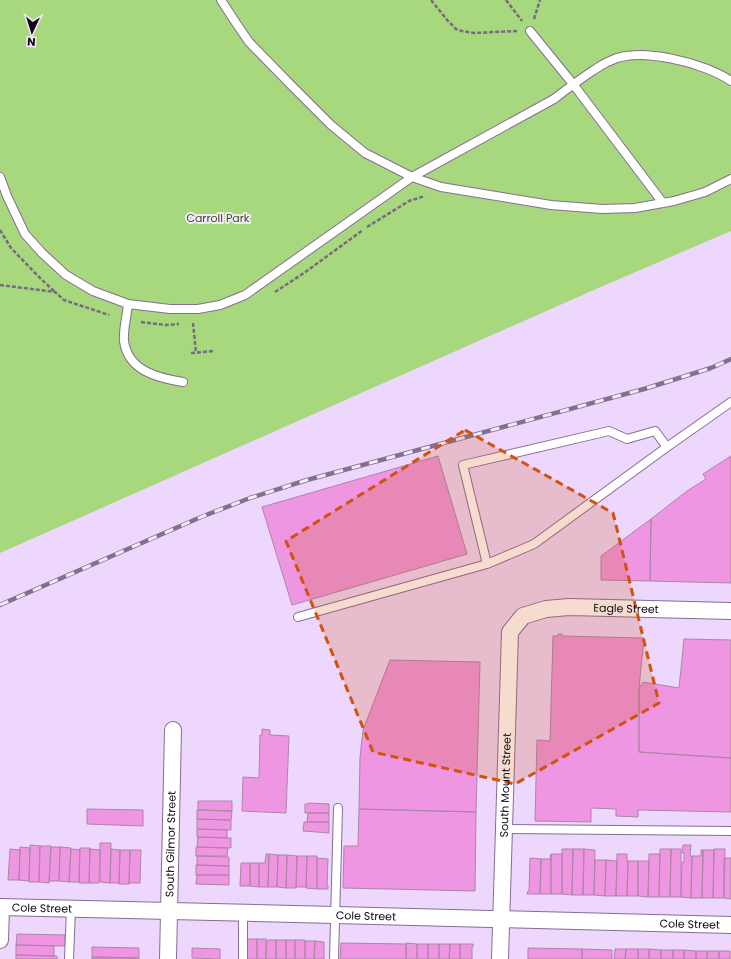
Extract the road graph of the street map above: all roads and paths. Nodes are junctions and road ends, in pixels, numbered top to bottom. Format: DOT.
graph roads {
  1 [pos="220,0"];
  2 [pos="431,0"];
  3 [pos="506,0"];
  4 [pos="540,0"];
  5 [pos="530,31"];
  6 [pos="731,81"];
  7 [pos="573,84"];
  8 [pos="0,176"];
  9 [pos="412,177"];
  10 [pos="731,179"];
  11 [pos="426,196"];
  12 [pos="663,203"];
  13 [pos="0,230"];
  14 [pos="0,286"];
  15 [pos="55,292"];
  16 [pos="271,295"];
  17 [pos="128,304"];
  18 [pos="110,315"];
  19 [pos="141,322"];
  20 [pos="186,323"];
  21 [pos="179,324"];
  22 [pos="214,351"];
  23 [pos="191,353"];
  24 [pos="196,353"];
  25 [pos="183,382"];
  26 [pos="731,402"];
  27 [pos="667,447"];
  28 [pos="487,564"];
  29 [pos="731,611"];
  30 [pos="522,616"];
  31 [pos="298,617"];
  32 [pos="174,730"];
  33 [pos="338,808"];
  34 [pos="503,829"];
  35 [pos="731,831"];
  36 [pos="0,907"];
  37 [pos="71,909"];
  38 [pos="170,911"];
  39 [pos="243,913"];
  40 [pos="336,915"];
  41 [pos="501,920"];
  42 [pos="731,925"];
  43 [pos="0,940"];
  44 [pos="69,959"];
  45 [pos="168,959"];
  46 [pos="243,959"];
  47 [pos="334,959"];
  48 [pos="500,959"];
  1 -- 9 [label="lane"];
  2 -- 5 [label="path"];
  3 -- 5 [label="path"];
  4 -- 5 [label="path"];
  5 -- 7 [label="lane"];
  6 -- 7 [label="lane"];
  7 -- 9 [label="lane"];
  7 -- 12 [label="lane"];
  8 -- 17 [label="lane"];
  9 -- 12 [label="lane"];
  9 -- 17 [label="lane"];
  10 -- 12 [label="lane"];
  11 -- 16 [label="path"];
  13 -- 15 [label="path"];
  14 -- 15 [label="path"];
  15 -- 18 [label="path"];
  17 -- 25 [label="lane"];
  19 -- 21 [label="path"];
  20 -- 24 [label="path"];
  22 -- 24 [label="path"];
  23 -- 24 [label="path"];
  26 -- 27 [label="lane"];
  27 -- 28 [label="lane"];
  27 -- 28 [label="lane"];
  28 -- 31 [label="lane"];
  29 -- 30 [label="street, Eagle Street"];
  30 -- 34 [label="street, South Mount Street"];
  32 -- 38 [label="street, South Gilmor Street"];
  33 -- 40 [label="lane"];
  34 -- 35 [label="lane"];
  34 -- 41 [label="street, South Mount Street"];
  36 -- 37 [label="street, Cole Street"];
  36 -- 43 [label="street"];
  37 -- 38 [label="street, Cole Street"];
  37 -- 44 [label="lane"];
  38 -- 39 [label="street, Cole Street"];
  38 -- 45 [label="street, South Gilmor Street"];
  39 -- 40 [label="street, Cole Street"];
  39 -- 46 [label="lane"];
  40 -- 41 [label="street, Cole Street"];
  40 -- 47 [label="lane"];
  41 -- 42 [label="street, Cole Street"];
  41 -- 48 [label="street, South Mount Street"];
}
